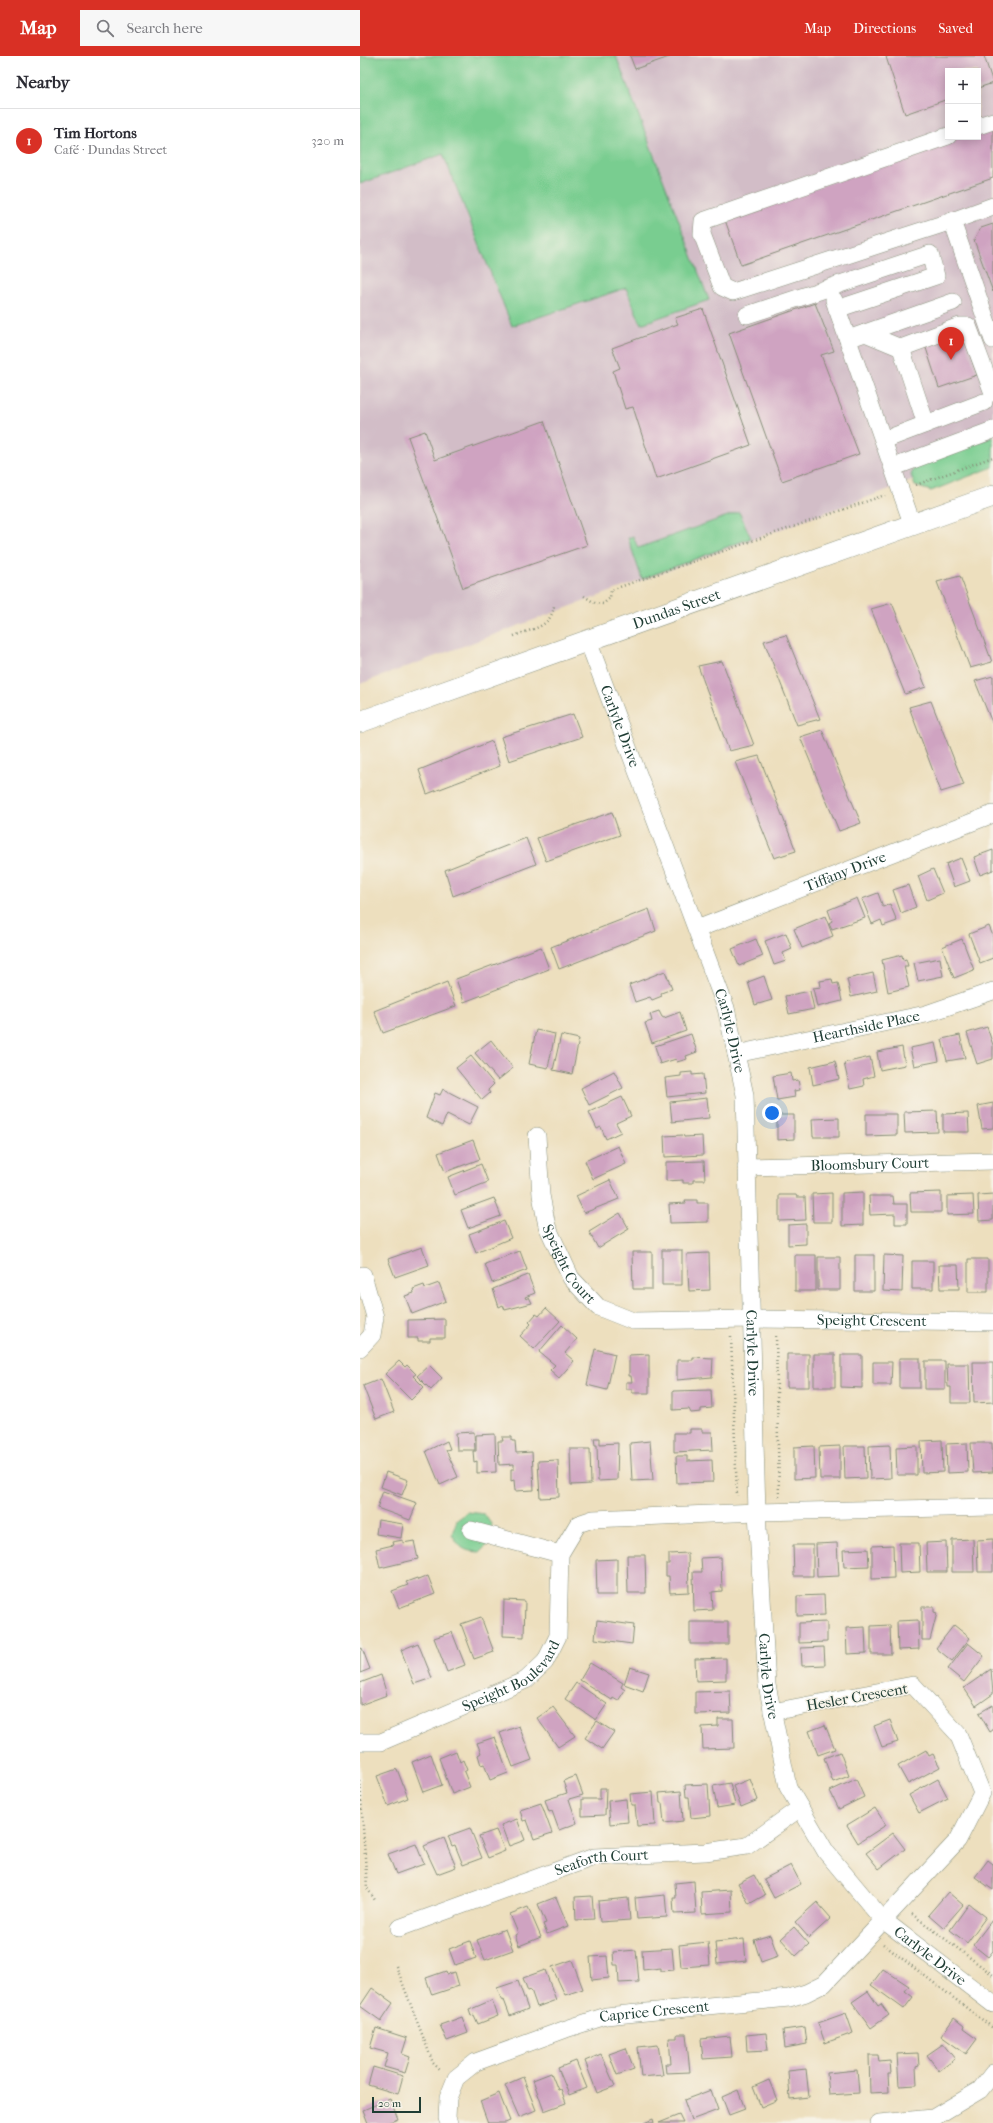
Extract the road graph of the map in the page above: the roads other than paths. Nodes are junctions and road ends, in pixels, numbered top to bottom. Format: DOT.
graph roads {
  1 [pos="993,121"];
  2 [pos="981,125"];
  3 [pos="945,137"];
  4 [pos="993,206"];
  5 [pos="952,221"];
  6 [pos="829,287"];
  7 [pos="953,302"];
  8 [pos="837,309"];
  9 [pos="747,315"];
  10 [pos="865,333"];
  11 [pos="848,339"];
  12 [pos="993,340"];
  13 [pos="902,348"];
  14 [pos="989,397"];
  15 [pos="926,424"];
  16 [pos="993,430"];
  17 [pos="884,440"];
  18 [pos="894,467"];
  19 [pos="993,496"];
  20 [pos="913,526"];
  21 [pos="588,640"];
  22 [pos="360,722"];
  23 [pos="993,814"];
  24 [pos="697,929"];
  25 [pos="993,991"];
  26 [pos="736,1054"];
  27 [pos="537,1136"];
  28 [pos="993,1161"];
  29 [pos="746,1167"];
  30 [pos="363,1275"];
  31 [pos="751,1319"];
  32 [pos="993,1322"];
  33 [pos="360,1348"];
  34 [pos="993,1507"];
  35 [pos="757,1512"];
  36 [pos="471,1530"];
  37 [pos="560,1554"];
  38 [pos="772,1712"];
  39 [pos="360,1742"];
  40 [pos="800,1808"];
  41 [pos="882,1920"];
  42 [pos="399,1928"];
  43 [pos="993,2004"];
  44 [pos="993,2073"];
  45 [pos="449,2123"];
  46 [pos="879,2123"];
  1 -- 2 [label="street"];
  3 -- 5 [label="street"];
  4 -- 5 [label="street"];
  5 -- 12 [label="street"];
  6 -- 8 [label="street"];
  6 -- 8 [label="street"];
  6 -- 9 [label="street"];
  7 -- 10 [label="street"];
  8 -- 11 [label="street"];
  10 -- 11 [label="street"];
  10 -- 13 [label="street"];
  11 -- 17 [label="street"];
  13 -- 14 [label="street"];
  13 -- 15 [label="street"];
  14 -- 15 [label="street"];
  15 -- 17 [label="street"];
  16 -- 18 [label="street"];
  17 -- 18 [label="street"];
  18 -- 20 [label="street"];
  19 -- 20 [label="main road, Dundas Street"];
  20 -- 21 [label="main road, Dundas Street"];
  21 -- 22 [label="main road, Dundas Street"];
  21 -- 24 [label="street, Carlyle Drive"];
  23 -- 24 [label="street, Tiffany Drive"];
  24 -- 26 [label="street, Carlyle Drive"];
  25 -- 26 [label="street, Hearthside Place"];
  26 -- 29 [label="street, Carlyle Drive"];
  27 -- 31 [label="street, Speight Court"];
  28 -- 29 [label="street, Bloomsbury Court"];
  29 -- 31 [label="street, Carlyle Drive"];
  30 -- 33 [label="street"];
  31 -- 32 [label="street, Speight Crescent"];
  31 -- 35 [label="street, Carlyle Drive"];
  34 -- 35 [label="street"];
  35 -- 37 [label="street, Speight Boulevard"];
  35 -- 38 [label="street, Carlyle Drive"];
  36 -- 37 [label="street"];
  37 -- 39 [label="street, Speight Boulevard"];
  38 -- 40 [label="street, Carlyle Drive"];
  38 -- 41 [label="street, Hesler Crescent"];
  40 -- 41 [label="street, Carlyle Drive"];
  40 -- 42 [label="street, Seaforth Court"];
  41 -- 43 [label="street, Carlyle Drive"];
  41 -- 45 [label="street, Caprice Crescent"];
  44 -- 46 [label="street"];
}
